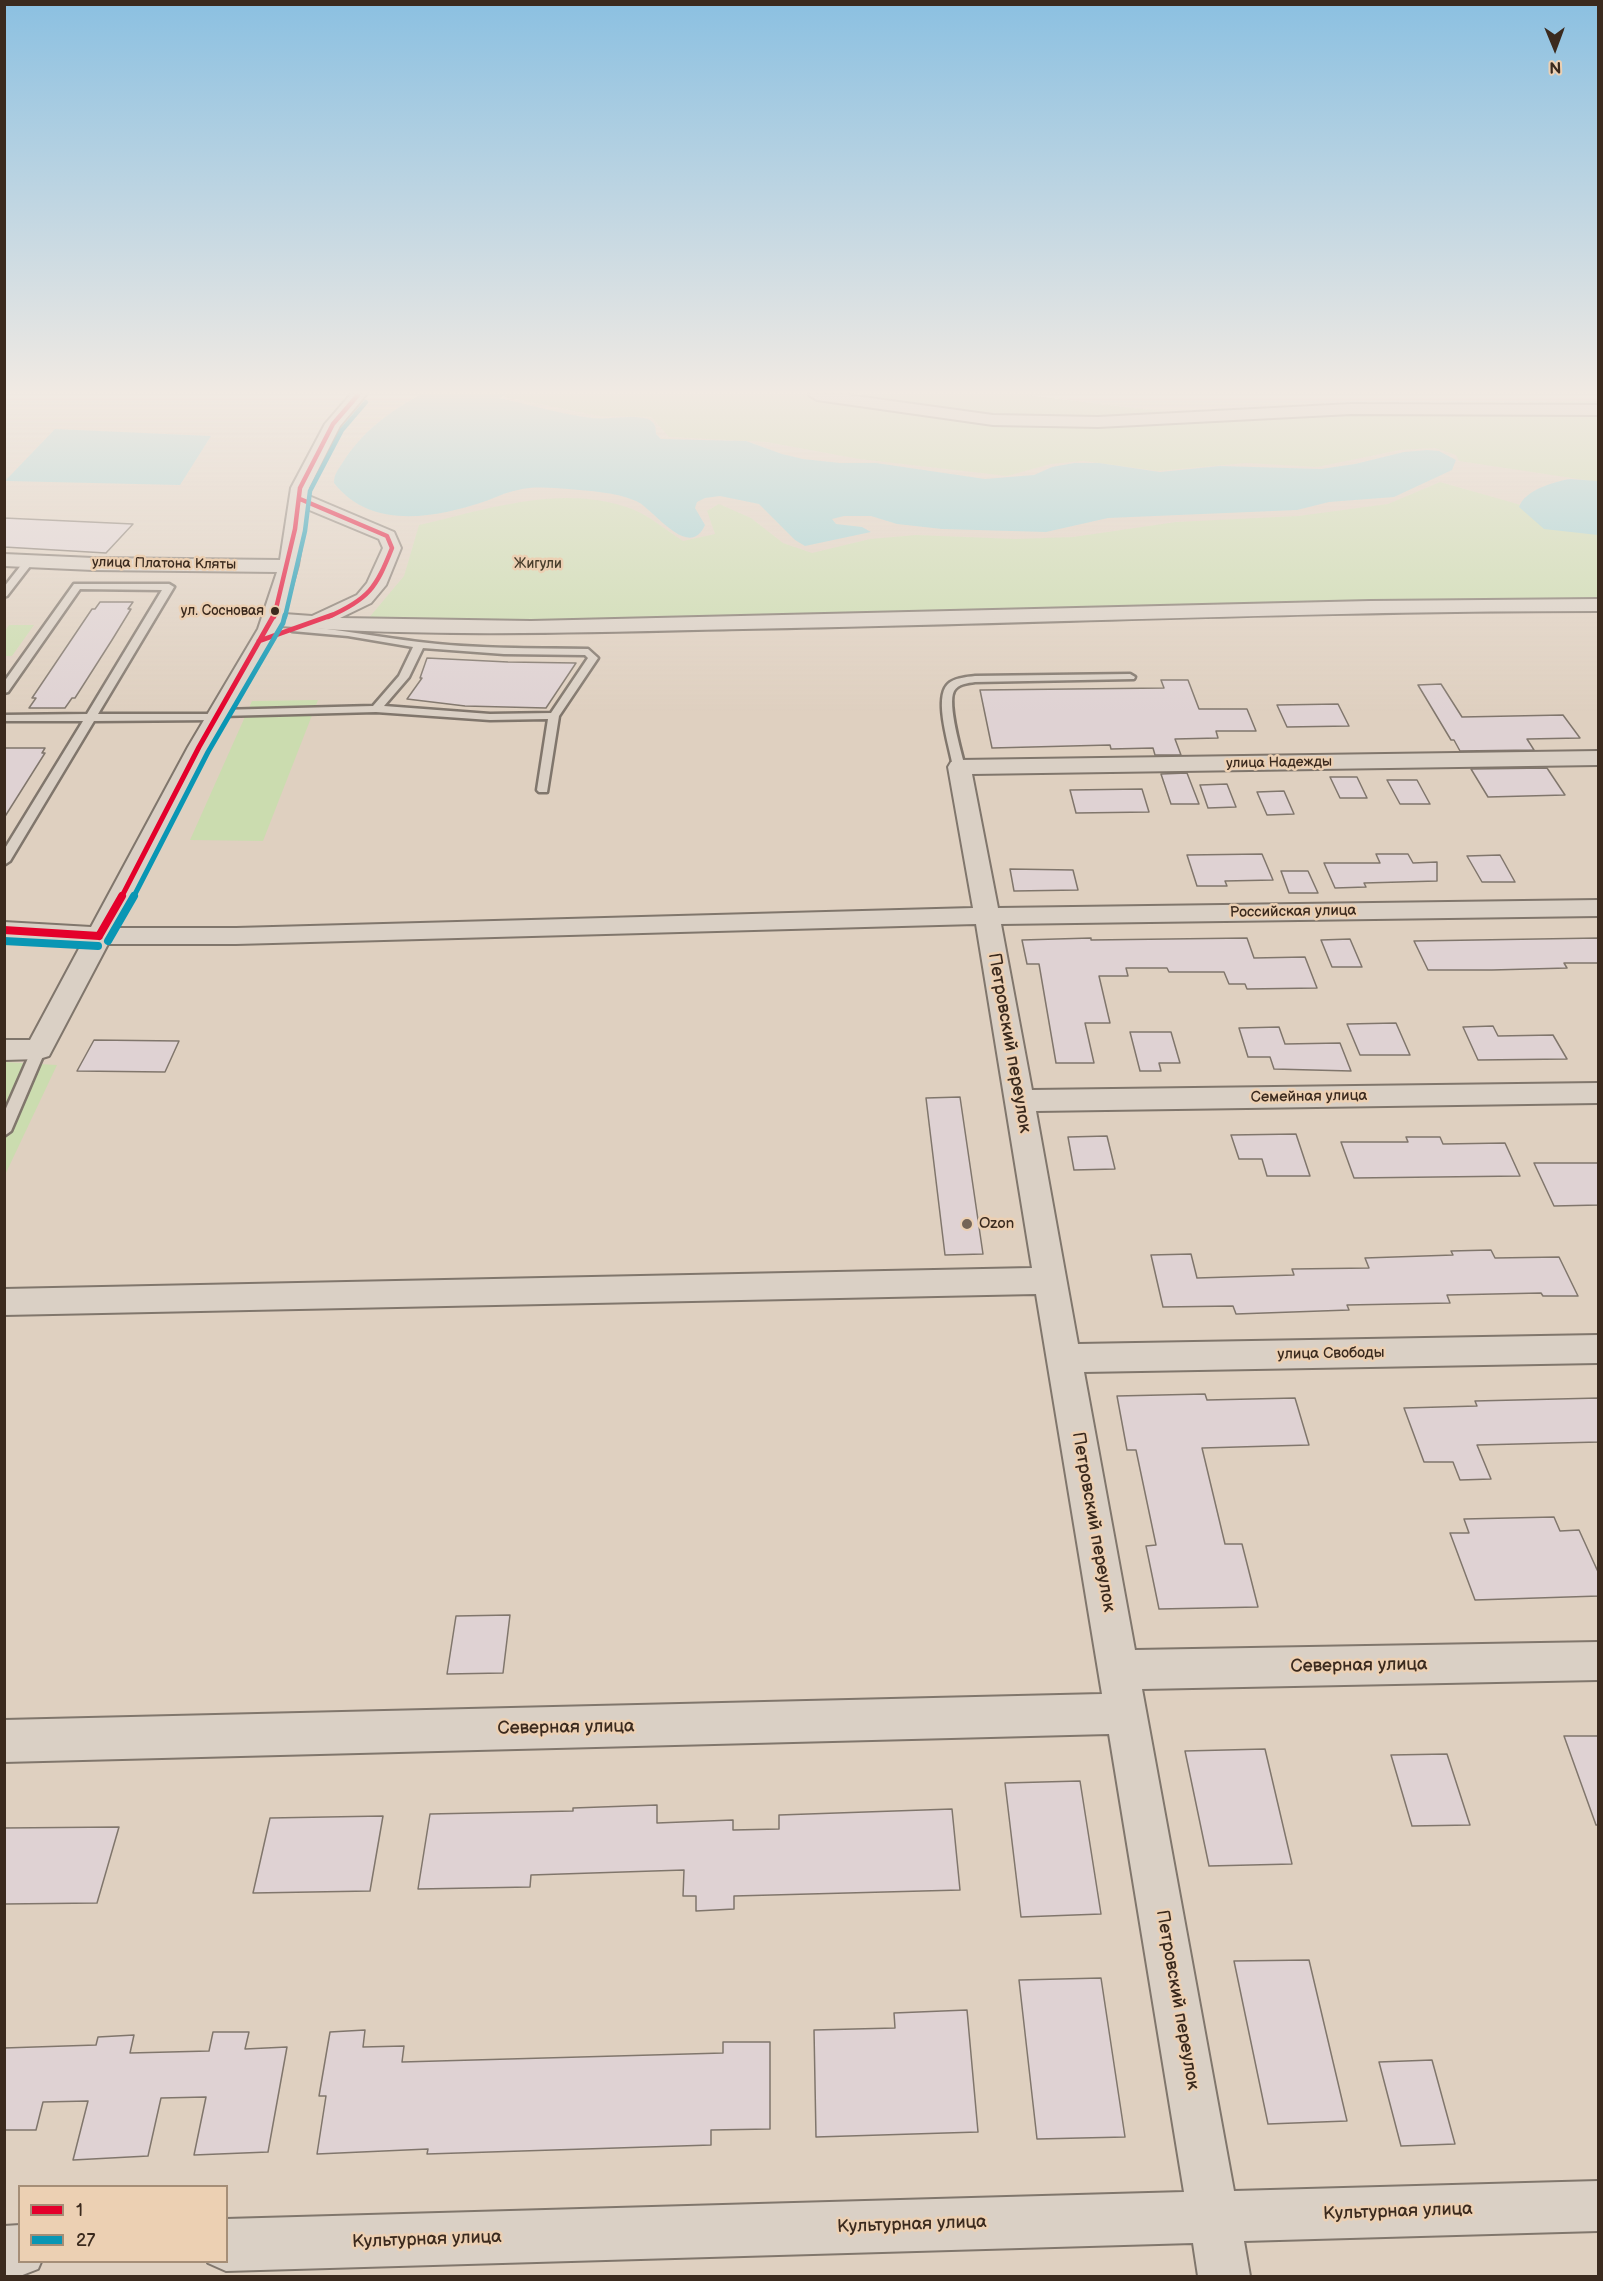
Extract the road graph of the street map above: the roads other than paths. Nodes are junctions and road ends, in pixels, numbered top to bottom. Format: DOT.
graph roads {
  1 [pos="299,501"];
  2 [pos="308,501"];
  3 [pos="4,560"];
  4 [pos="29,561"];
  5 [pos="287,566"];
  6 [pos="85,575"];
  7 [pos="4,594"];
  8 [pos="1599,605"];
  9 [pos="273,619"];
  10 [pos="304,626"];
  11 [pos="259,642"];
  12 [pos="419,645"];
  13 [pos="1130,677"];
  14 [pos="4,690"];
  15 [pos="376,709"];
  16 [pos="218,715"];
  17 [pos="554,716"];
  18 [pos="4,718"];
  19 [pos="91,718"];
  20 [pos="1599,758"];
  21 [pos="959,767"];
  22 [pos="543,789"];
  23 [pos="4,861"];
  24 [pos="1599,908"];
  25 [pos="987,916"];
  26 [pos="4,930"];
  27 [pos="99,936"];
  28 [pos="39,1049"];
  29 [pos="4,1050"];
  30 [pos="1599,1093"];
  31 [pos="1019,1101"];
  32 [pos="4,1131"];
  33 [pos="1050,1281"];
  34 [pos="4,1302"];
  35 [pos="1599,1349"];
  36 [pos="1063,1358"];
  37 [pos="1599,1661"];
  38 [pos="1119,1670"];
  39 [pos="1127,1713"];
  40 [pos="4,1741"];
  41 [pos="1599,2206"];
  42 [pos="1214,2217"];
  43 [pos="228,2246"];
  44 [pos="1224,2277"];
  1 -- 5 [label="street"];
  2 -- 10 [label="street"];
  3 -- 4 [label="street, улица Платона Кляты"];
  4 -- 6 [label="street, улица Платона Кляты"];
  4 -- 7 [label="lane"];
  5 -- 6 [label="street, улица Платона Кляты"];
  5 -- 9 [label="street"];
  6 -- 14 [label="lane"];
  6 -- 19 [label="lane"];
  8 -- 10 [label="street"];
  9 -- 10 [label="street"];
  9 -- 11 [label="street"];
  10 -- 11 [label="street"];
  10 -- 12 [label="lane"];
  11 -- 16 [label="street"];
  12 -- 15 [label="lane"];
  12 -- 17 [label="lane"];
  13 -- 21 [label="lane"];
  15 -- 16 [label="lane"];
  15 -- 17 [label="lane"];
  16 -- 19 [label="lane"];
  16 -- 27 [label="street"];
  17 -- 22 [label="lane"];
  18 -- 19 [label="lane"];
  19 -- 23 [label="lane"];
  20 -- 21 [label="street, улица Надежды"];
  21 -- 25 [label="street, Петровский переулок"];
  24 -- 25 [label="street, Российская улица"];
  25 -- 27 [label="street, Российская улица"];
  25 -- 31 [label="street, Петровский переулок"];
  26 -- 27 [label="street, Российская улица"];
  27 -- 28 [label="street"];
  28 -- 29 [label="street"];
  28 -- 32 [label="lane"];
  30 -- 31 [label="street, Семейная улица"];
  31 -- 33 [label="street, Петровский переулок"];
  33 -- 34 [label="street"];
  33 -- 36 [label="street, Петровский переулок"];
  35 -- 36 [label="street, улица Свободы"];
  36 -- 38 [label="street, Петровский переулок"];
  37 -- 38 [label="street, Северная улица"];
  38 -- 39 [label="street, Петровский переулок"];
  39 -- 40 [label="street, Северная улица"];
  39 -- 42 [label="street, Петровский переулок"];
  41 -- 42 [label="street, Культурная улица"];
  42 -- 43 [label="street, Культурная улица"];
  42 -- 44 [label="street, Петровский переулок"];
}
